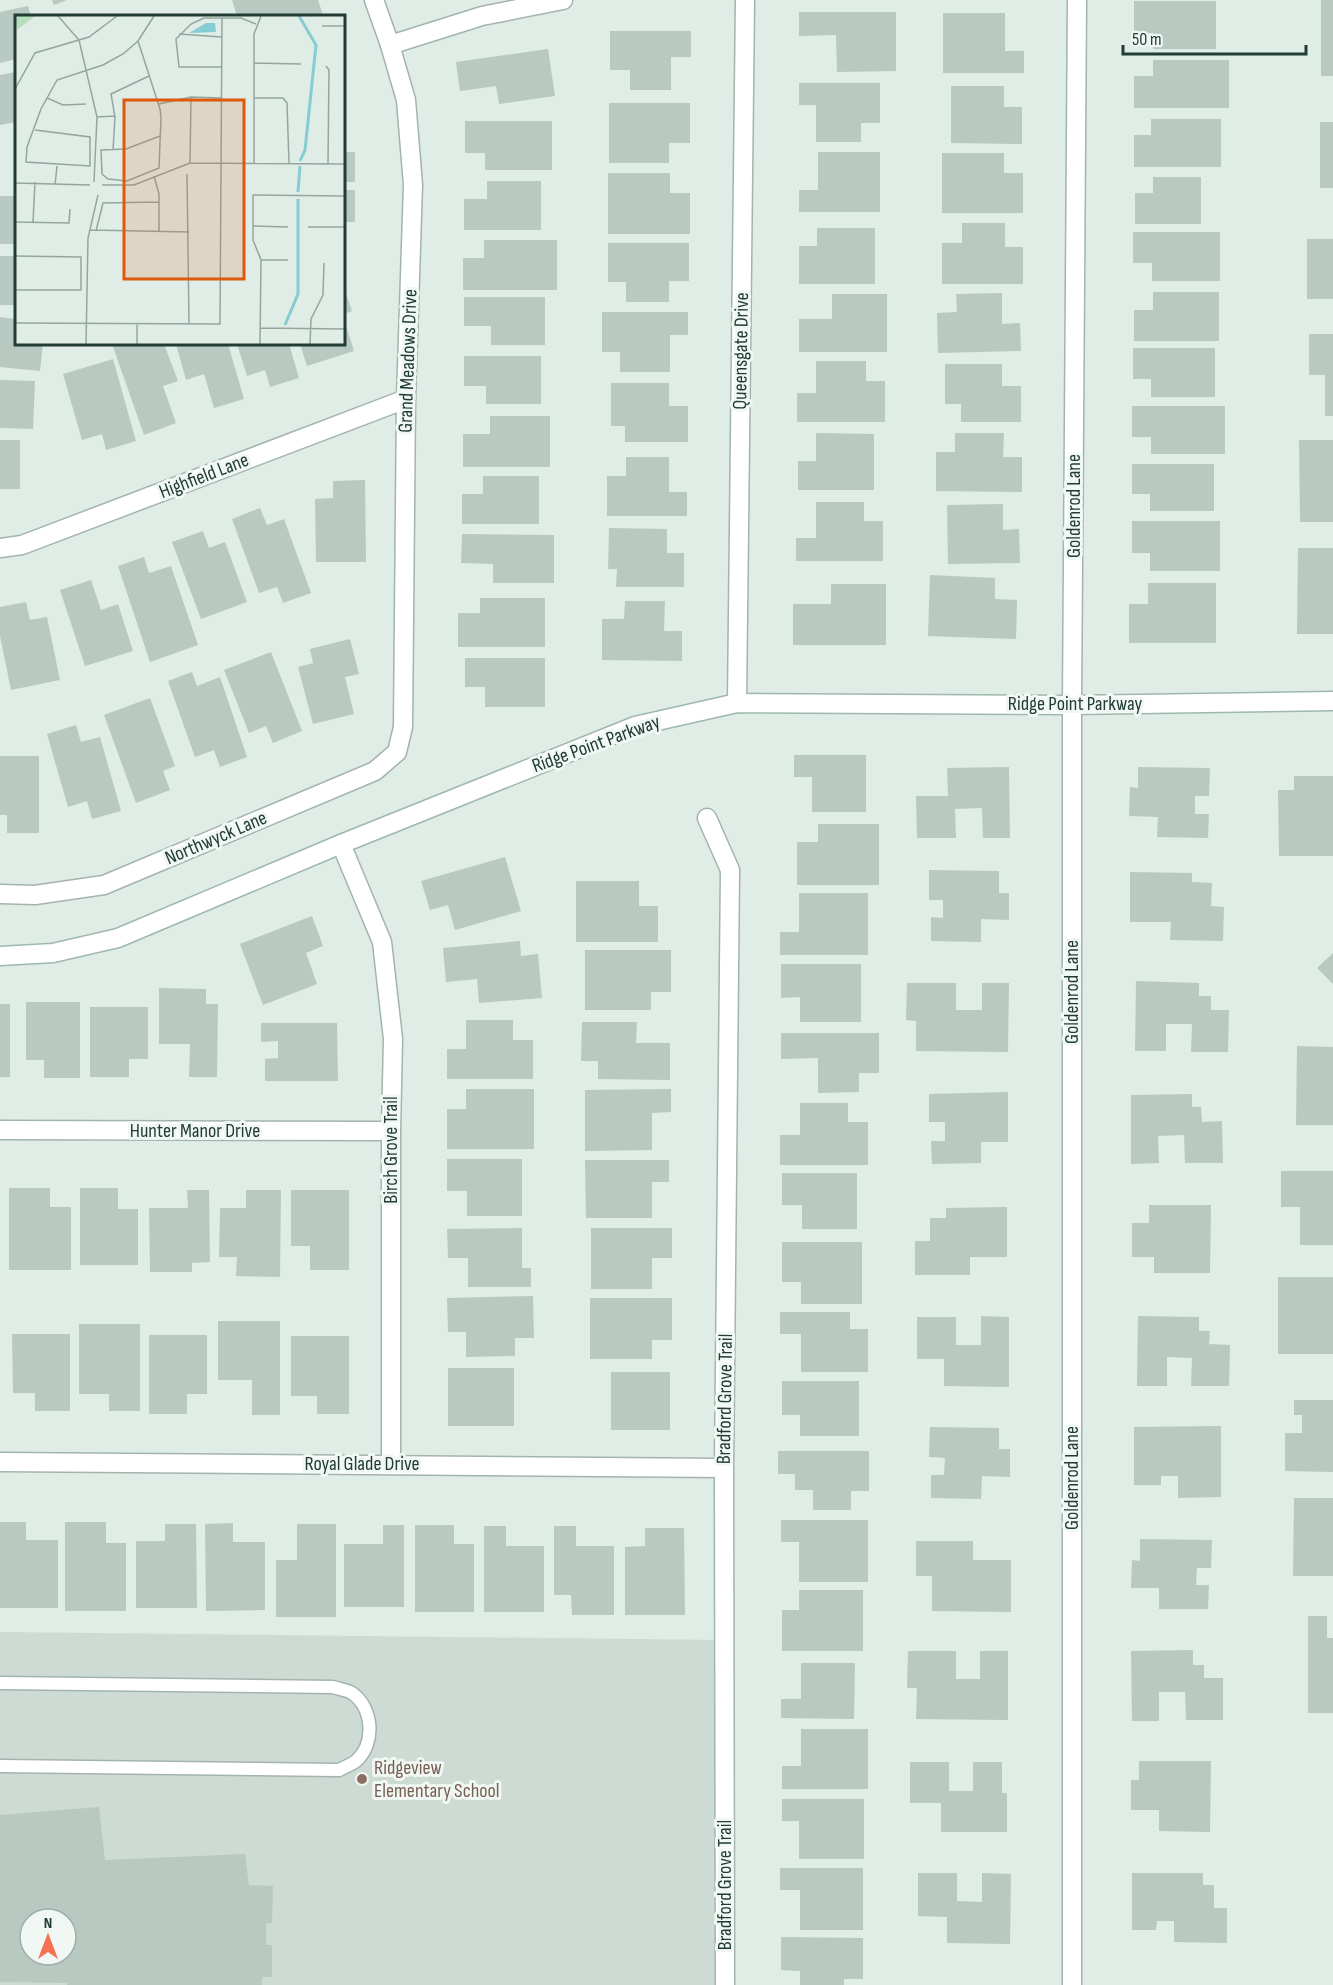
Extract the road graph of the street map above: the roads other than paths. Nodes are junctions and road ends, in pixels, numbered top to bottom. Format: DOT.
graph roads {
  1 [pos="374,0"];
  2 [pos="562,0"];
  3 [pos="745,0"];
  4 [pos="1077,0"];
  5 [pos="390,45"];
  6 [pos="406,399"];
  7 [pos="0,548"];
  8 [pos="1333,701"];
  9 [pos="737,703"];
  10 [pos="1072,705"];
  11 [pos="403,727"];
  12 [pos="707,818"];
  13 [pos="341,844"];
  14 [pos="0,894"];
  15 [pos="0,956"];
  16 [pos="0,1130"];
  17 [pos="391,1131"];
  18 [pos="0,1462"];
  19 [pos="391,1464"];
  20 [pos="724,1468"];
  21 [pos="0,1683"];
  22 [pos="0,1766"];
  23 [pos="725,1985"];
  24 [pos="1072,1985"];
  1 -- 5 [label="street, Grand Meadows Drive"];
  2 -- 5 [label="street"];
  3 -- 9 [label="street, Queensgate Drive"];
  4 -- 10 [label="street, Goldenrod Lane"];
  5 -- 6 [label="street, Grand Meadows Drive"];
  6 -- 7 [label="street, Highfield Lane"];
  6 -- 11 [label="street, Grand Meadows Drive"];
  8 -- 10 [label="street, Ridge Point Parkway"];
  9 -- 10 [label="street, Ridge Point Parkway"];
  9 -- 13 [label="street, Ridge Point Parkway"];
  10 -- 24 [label="street, Goldenrod Lane"];
  11 -- 14 [label="street, Northwyck Lane"];
  12 -- 20 [label="street, Bradford Grove Trail"];
  13 -- 15 [label="street, Ridge Point Parkway"];
  13 -- 17 [label="street, Birch Grove Trail"];
  16 -- 17 [label="street, Hunter Manor Drive"];
  17 -- 19 [label="street, Birch Grove Trail"];
  18 -- 19 [label="street, Royal Glade Drive"];
  19 -- 20 [label="street, Royal Glade Drive"];
  20 -- 23 [label="street, Bradford Grove Trail"];
  21 -- 22 [label="lane"];
}
